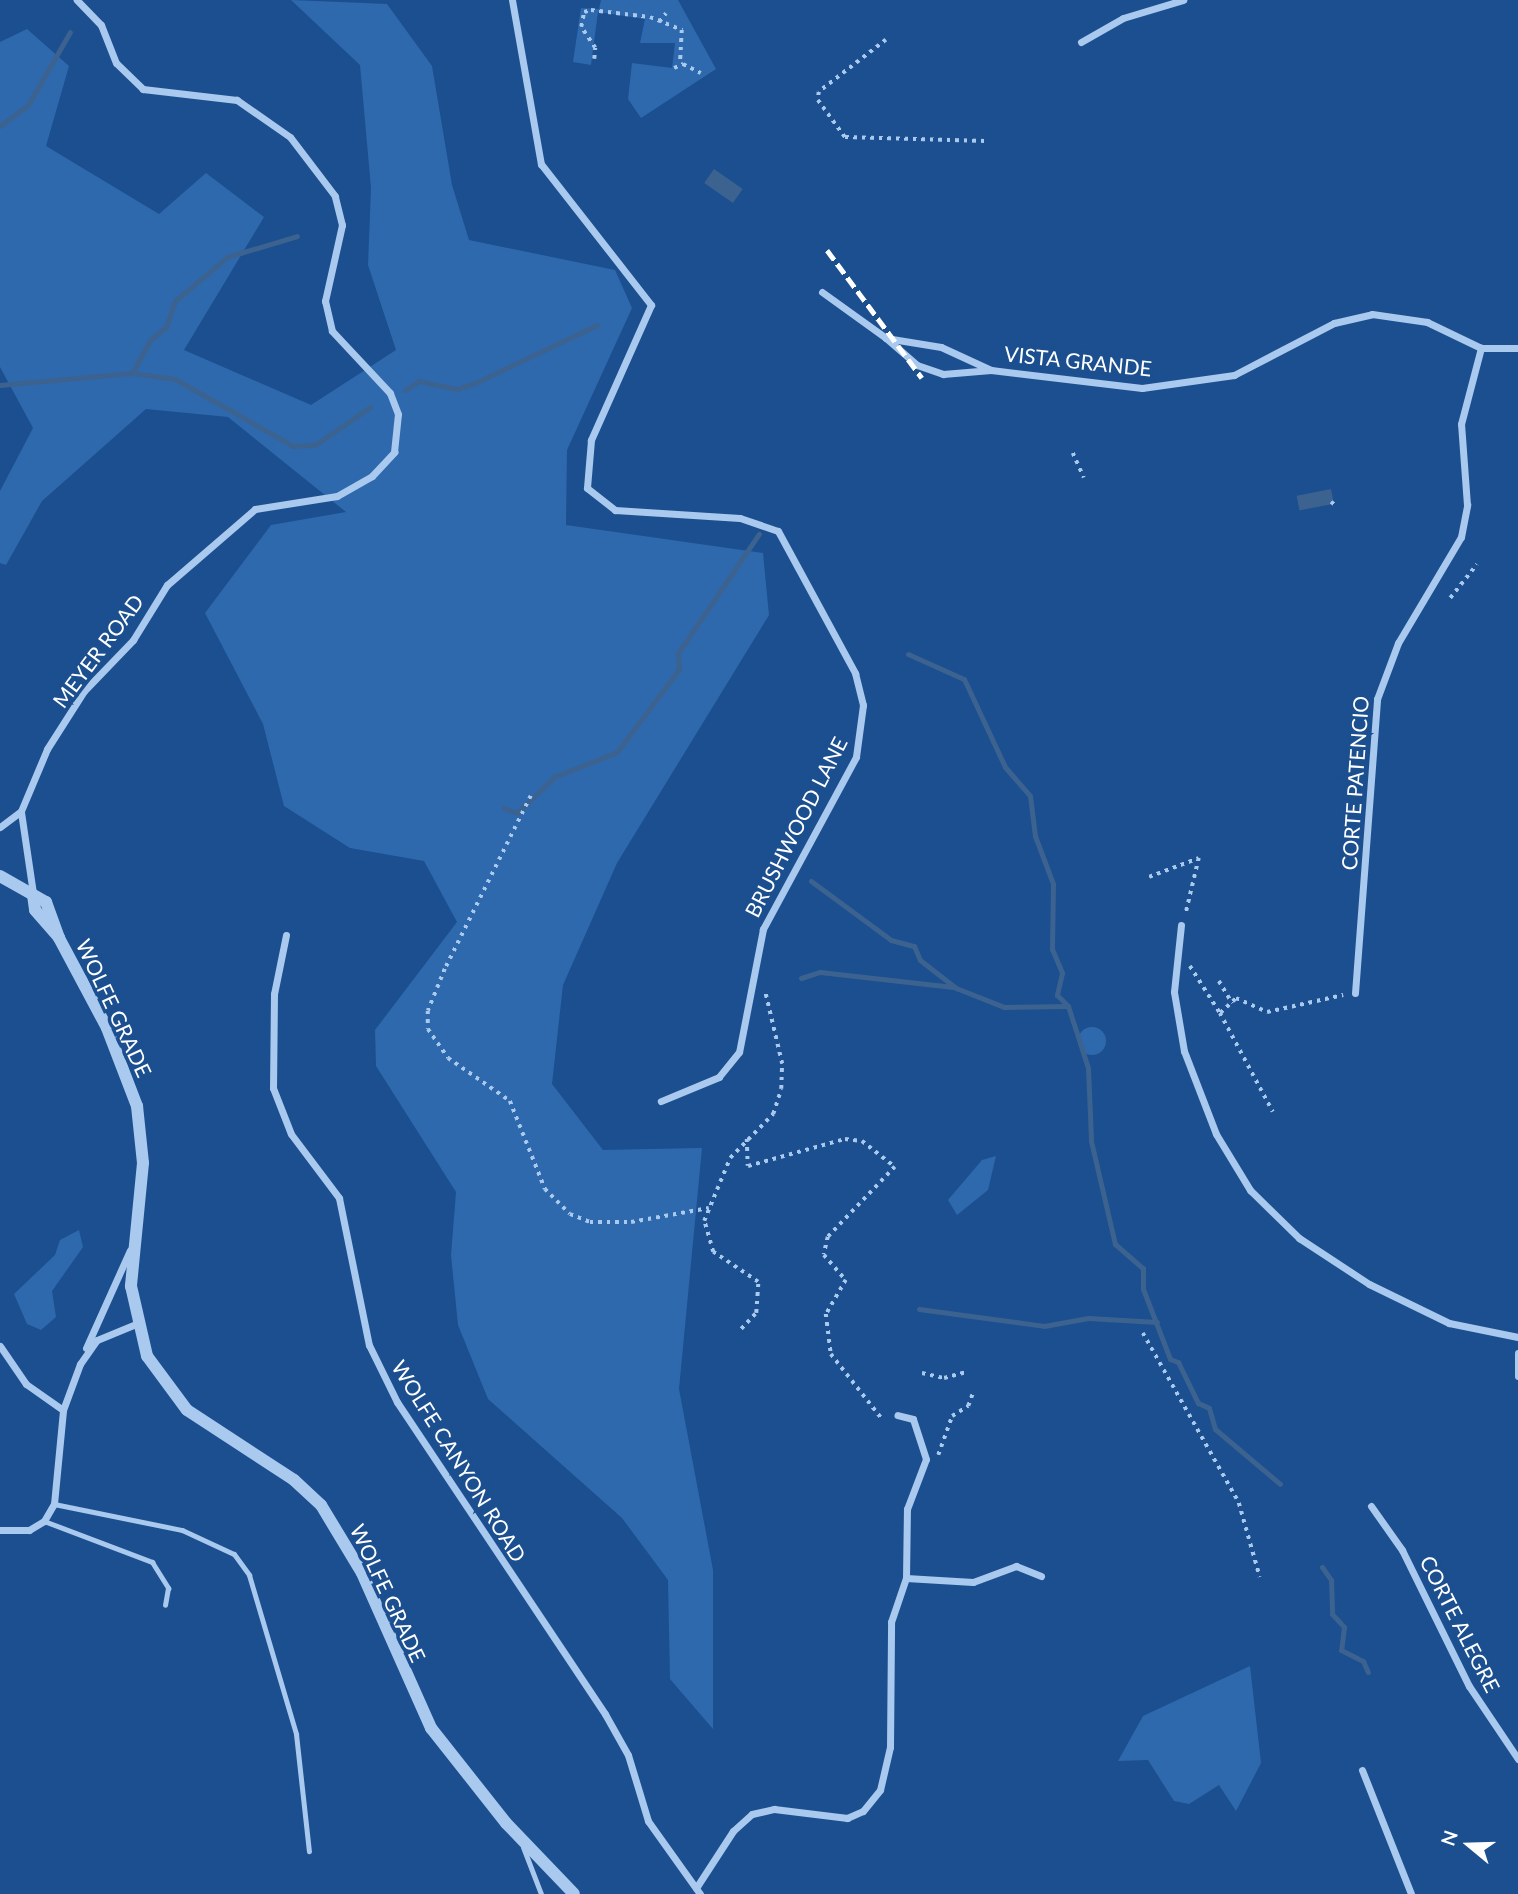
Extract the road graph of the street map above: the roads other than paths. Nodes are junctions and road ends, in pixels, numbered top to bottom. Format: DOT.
graph roads {
  1 [pos="77,0"];
  2 [pos="512,0"];
  3 [pos="1183,0"];
  4 [pos="1082,42"];
  5 [pos="821,292"];
  6 [pos="886,338"];
  7 [pos="1481,348"];
  8 [pos="1518,348"];
  9 [pos="990,370"];
  10 [pos="21,811"];
  11 [pos="0,827"];
  12 [pos="0,876"];
  13 [pos="33,895"];
  14 [pos="1181,925"];
  15 [pos="286,935"];
  16 [pos="1355,993"];
  17 [pos="661,1101"];
  18 [pos="134,1240"];
  19 [pos="136,1324"];
  20 [pos="1518,1337"];
  21 [pos="0,1346"];
  22 [pos="1518,1353"];
  23 [pos="80,1364"];
  24 [pos="1518,1376"];
  25 [pos="63,1410"];
  26 [pos="897,1416"];
  27 [pos="54,1504"];
  28 [pos="1371,1506"];
  29 [pos="44,1521"];
  30 [pos="0,1530"];
  31 [pos="1041,1576"];
  32 [pos="906,1578"];
  33 [pos="166,1605"];
  34 [pos="1518,1759"];
  35 [pos="1362,1770"];
  36 [pos="521,1840"];
  37 [pos="309,1851"];
  38 [pos="698,1891"];
  39 [pos="541,1894"];
  40 [pos="574,1894"];
  41 [pos="1411,1894"];
  1 -- 10 [label="street, MEYER ROAD"];
  2 -- 17 [label="street, BRUSHWOOD LANE"];
  3 -- 4 [label="street"];
  5 -- 6 [label="street, VISTA GRANDE"];
  6 -- 9 [label="street, VISTA GRANDE"];
  6 -- 9 [label="street, VISTA GRANDE"];
  7 -- 8 [label="street, VISTA GRANDE"];
  7 -- 9 [label="street, VISTA GRANDE"];
  7 -- 16 [label="street, CORTE PATENCIO"];
  10 -- 11 [label="street, MEYER ROAD"];
  10 -- 13 [label="street, WOLFE GRADE"];
  12 -- 13 [label="street"];
  13 -- 18 [label="street, WOLFE GRADE"];
  14 -- 20 [label="street"];
  15 -- 38 [label="street, WOLFE CANYON ROAD"];
  18 -- 19 [label="street, WOLFE GRADE"];
  18 -- 23 [label="street"];
  19 -- 23 [label="street"];
  19 -- 36 [label="street, WOLFE GRADE"];
  21 -- 25 [label="street"];
  22 -- 24 [label="street"];
  23 -- 25 [label="street"];
  25 -- 27 [label="street"];
  26 -- 32 [label="street"];
  27 -- 29 [label="street"];
  27 -- 37 [label="lane"];
  28 -- 34 [label="street, CORTE ALEGRE"];
  29 -- 30 [label="street"];
  29 -- 33 [label="lane"];
  31 -- 32 [label="street"];
  32 -- 38 [label="street"];
  35 -- 41 [label="street"];
  36 -- 39 [label="lane"];
  36 -- 40 [label="street, WOLFE GRADE"];
}
